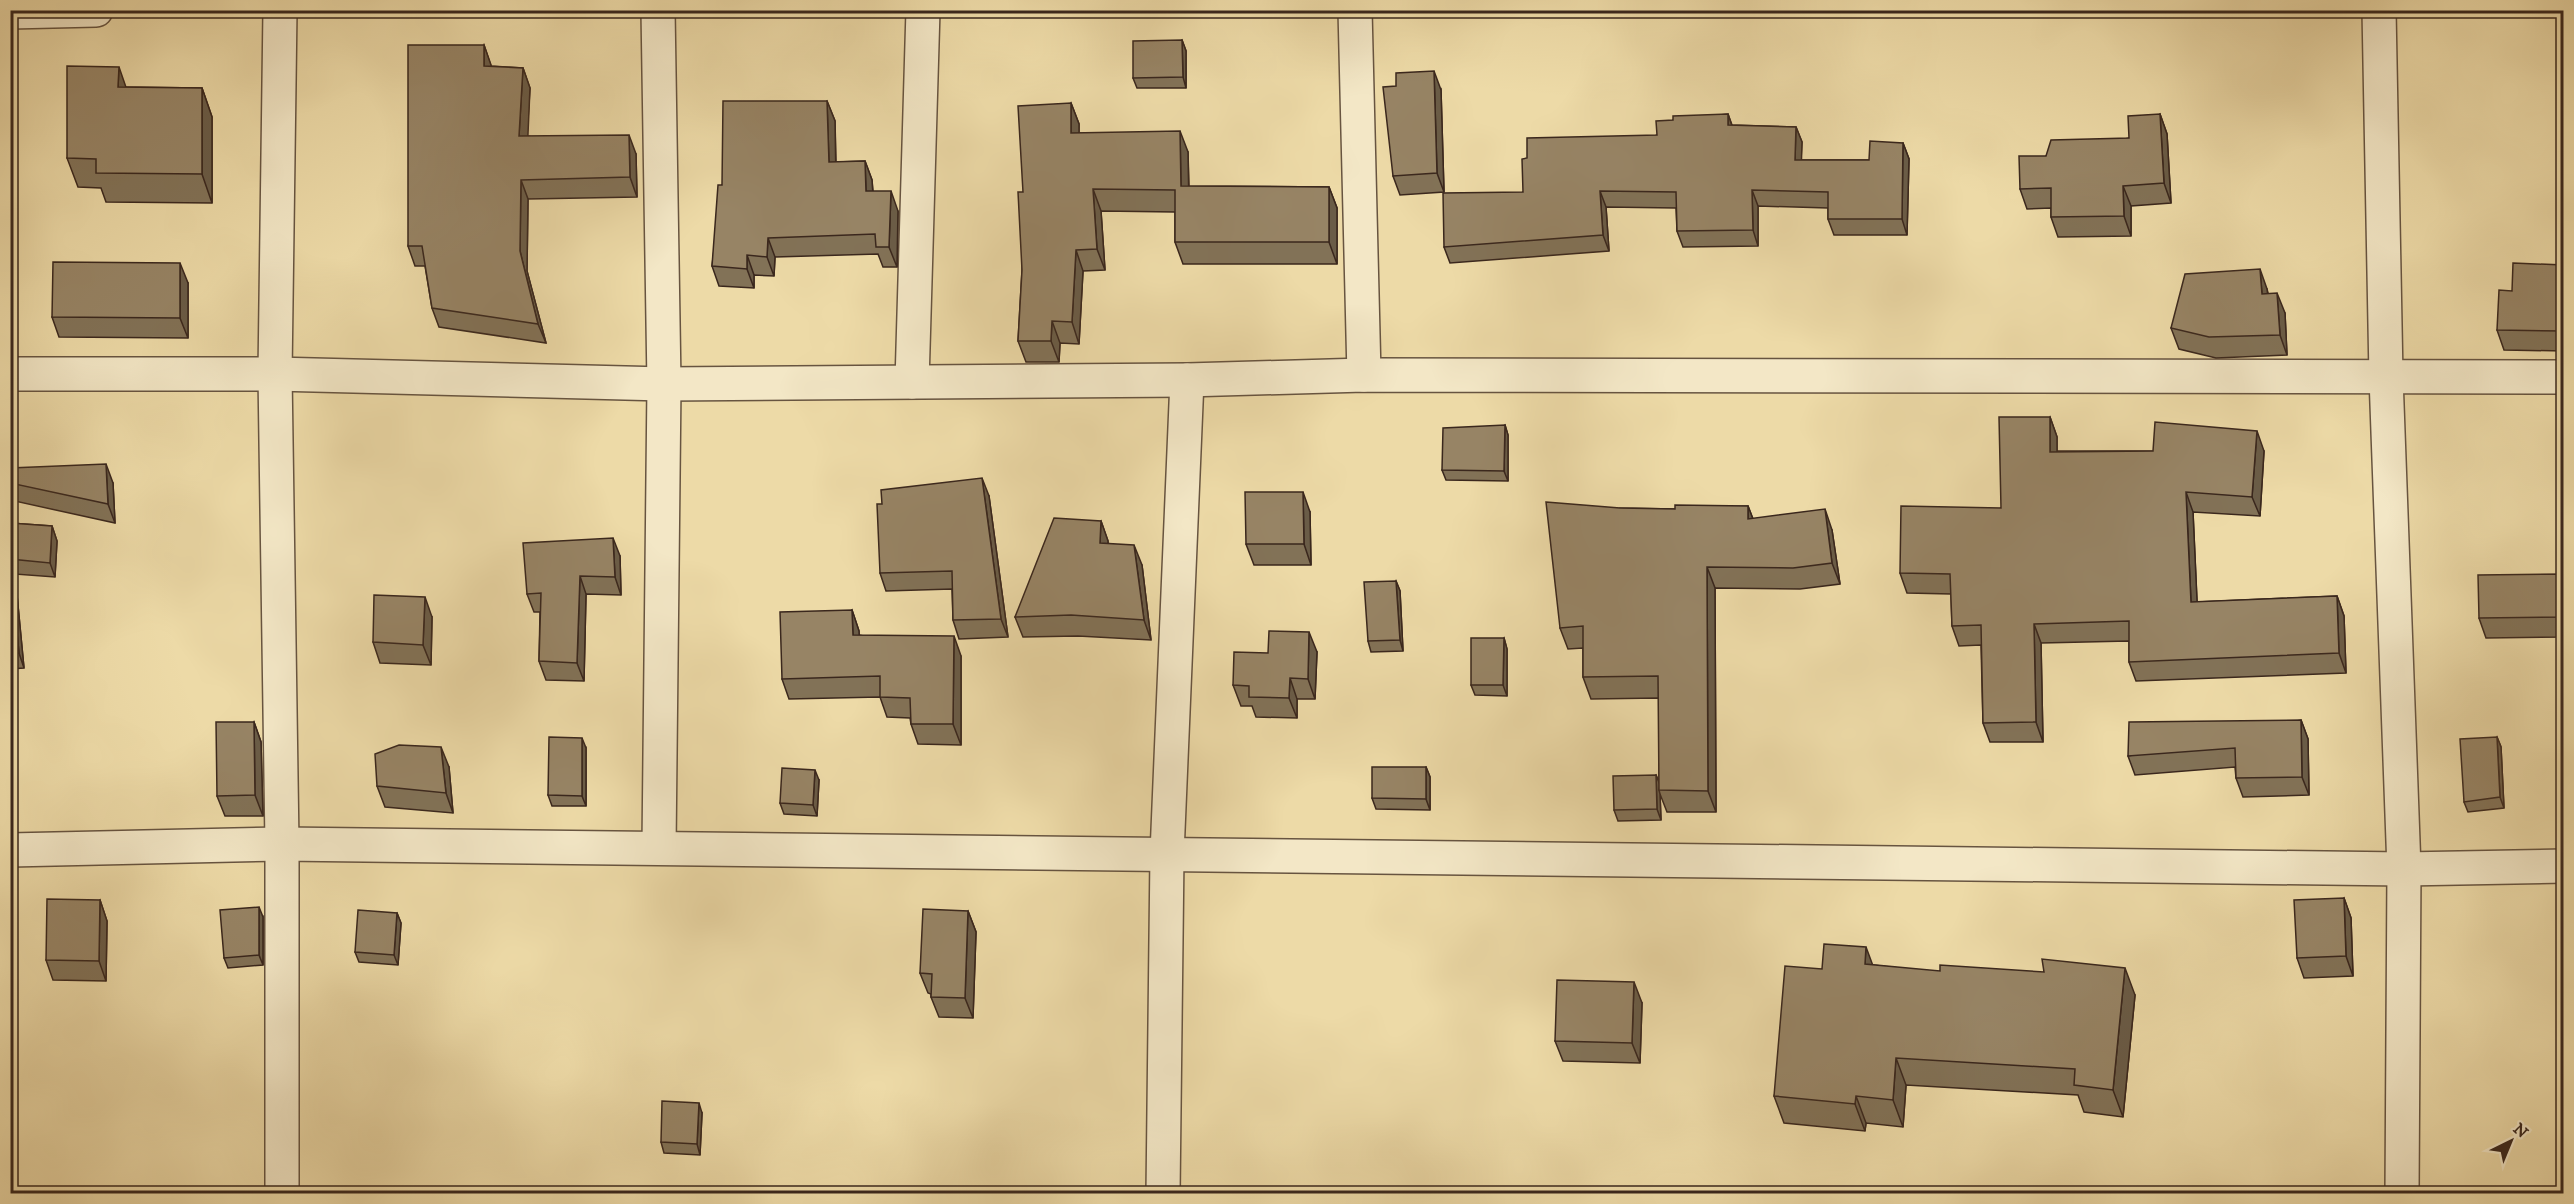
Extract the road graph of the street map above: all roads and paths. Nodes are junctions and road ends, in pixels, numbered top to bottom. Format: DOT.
graph roads {
  1 [pos="96,10"];
  2 [pos="280,10"];
  3 [pos="658,10"];
  4 [pos="922,10"];
  5 [pos="1355,10"];
  6 [pos="2379,10"];
  7 [pos="10,12"];
  8 [pos="10,374"];
  9 [pos="274,374"];
  10 [pos="1364,375"];
  11 [pos="2386,377"];
  12 [pos="2564,377"];
  13 [pos="1187,380"];
  14 [pos="912,382"];
  15 [pos="664,384"];
  16 [pos="282,844"];
  17 [pos="659,847"];
  18 [pos="10,850"];
  19 [pos="1167,854"];
  20 [pos="2564,866"];
  21 [pos="2404,869"];
  22 [pos="282,1194"];
  23 [pos="1163,1194"];
  24 [pos="2402,1194"];
  1 -- 7 [label="street"];
  2 -- 9 [label="street"];
  3 -- 15 [label="street"];
  4 -- 14 [label="street"];
  5 -- 10 [label="street"];
  6 -- 11 [label="street"];
  8 -- 9 [label="street"];
  9 -- 15 [label="street"];
  9 -- 16 [label="street"];
  10 -- 11 [label="street"];
  10 -- 13 [label="street"];
  11 -- 12 [label="street"];
  11 -- 21 [label="street"];
  13 -- 14 [label="street"];
  13 -- 19 [label="street"];
  14 -- 15 [label="street"];
  15 -- 17 [label="street"];
  16 -- 17 [label="street"];
  16 -- 18 [label="street"];
  16 -- 22 [label="street"];
  17 -- 19 [label="street"];
  19 -- 21 [label="street"];
  19 -- 23 [label="street"];
  20 -- 21 [label="street"];
  21 -- 24 [label="street"];
}
